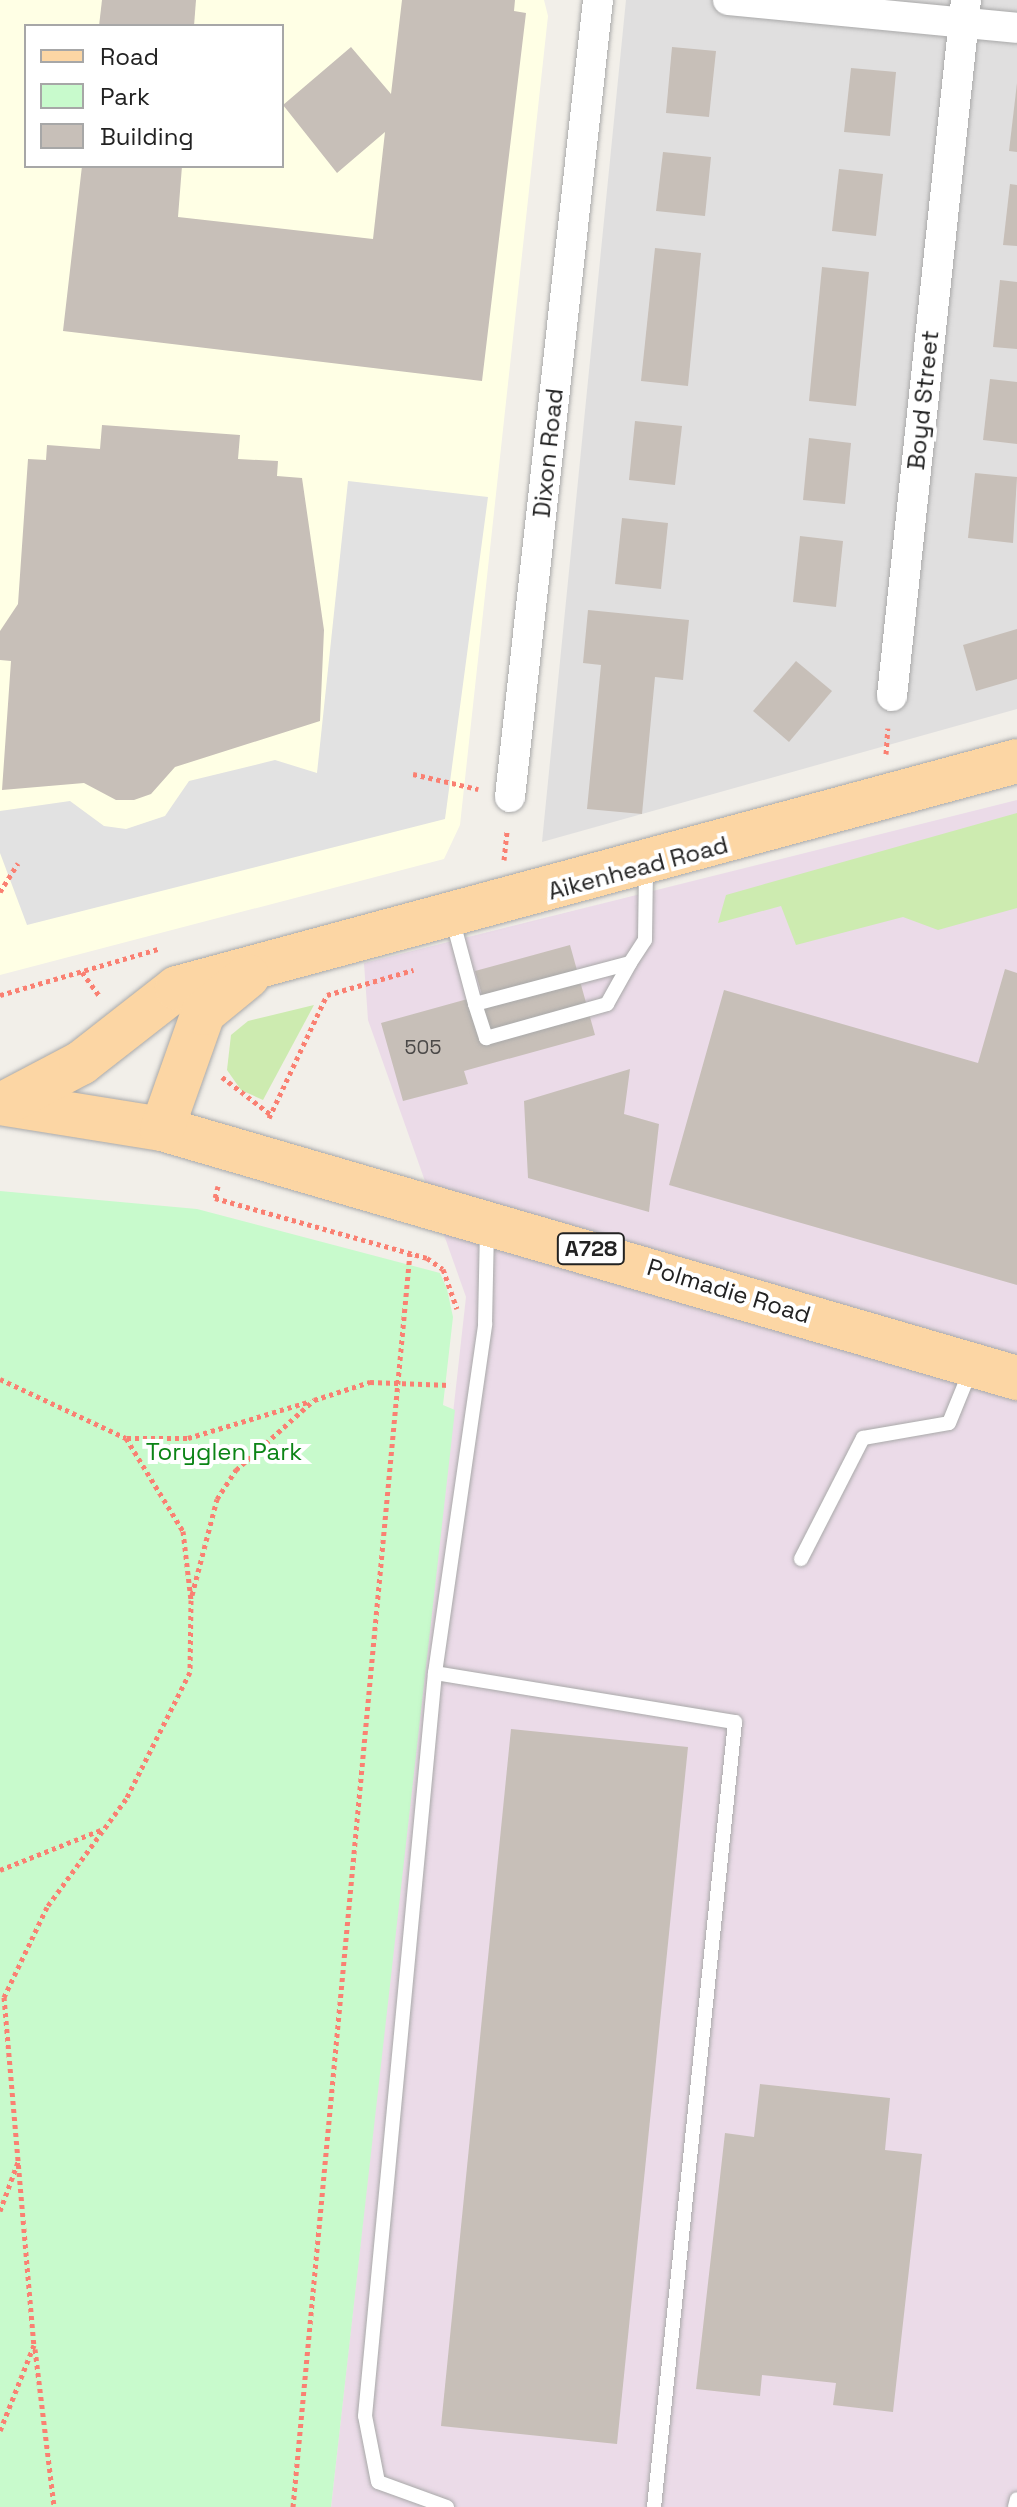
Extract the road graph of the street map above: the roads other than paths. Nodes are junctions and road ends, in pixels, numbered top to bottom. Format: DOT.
graph roads {
  1 [pos="598,0"];
  2 [pos="728,0"];
  3 [pos="965,11"];
  4 [pos="1017,28"];
  5 [pos="892,696"];
  6 [pos="1017,761"];
  7 [pos="510,797"];
  8 [pos="646,866"];
  9 [pos="457,937"];
  10 [pos="630,963"];
  11 [pos="257,968"];
  12 [pos="475,1004"];
  13 [pos="3,1103"];
  14 [pos="162,1129"];
  15 [pos="487,1218"];
  16 [pos="973,1365"];
  17 [pos="1017,1378"];
  18 [pos="801,1559"];
  19 [pos="435,1673"];
  20 [pos="1017,2499"];
  21 [pos="447,2507"];
  22 [pos="654,2507"];
  23 [pos="1015,2507"];
  1 -- 7 [label="street, Dixon Road"];
  2 -- 3 [label="street"];
  3 -- 4 [label="street"];
  3 -- 5 [label="street, Boyd Street"];
  6 -- 8 [label="main road, Aikenhead Road / A728"];
  8 -- 9 [label="main road, Aikenhead Road / A728"];
  8 -- 10 [label="lane"];
  9 -- 11 [label="main road, Aikenhead Road / A728"];
  9 -- 12 [label="lane"];
  10 -- 12 [label="lane"];
  10 -- 12 [label="lane"];
  11 -- 13 [label="main road, Aikenhead Road / A728"];
  11 -- 14 [label="main road, Aikenhead Road / A728"];
  13 -- 14 [label="main road, Aikenhead Road / A728"];
  14 -- 15 [label="main road, Polmadie Road / A728"];
  15 -- 16 [label="main road, Polmadie Road / A728"];
  15 -- 19 [label="lane"];
  16 -- 17 [label="main road, Polmadie Road / A728"];
  16 -- 18 [label="lane"];
  19 -- 21 [label="lane"];
  19 -- 22 [label="lane"];
  20 -- 23 [label="lane"];
}
